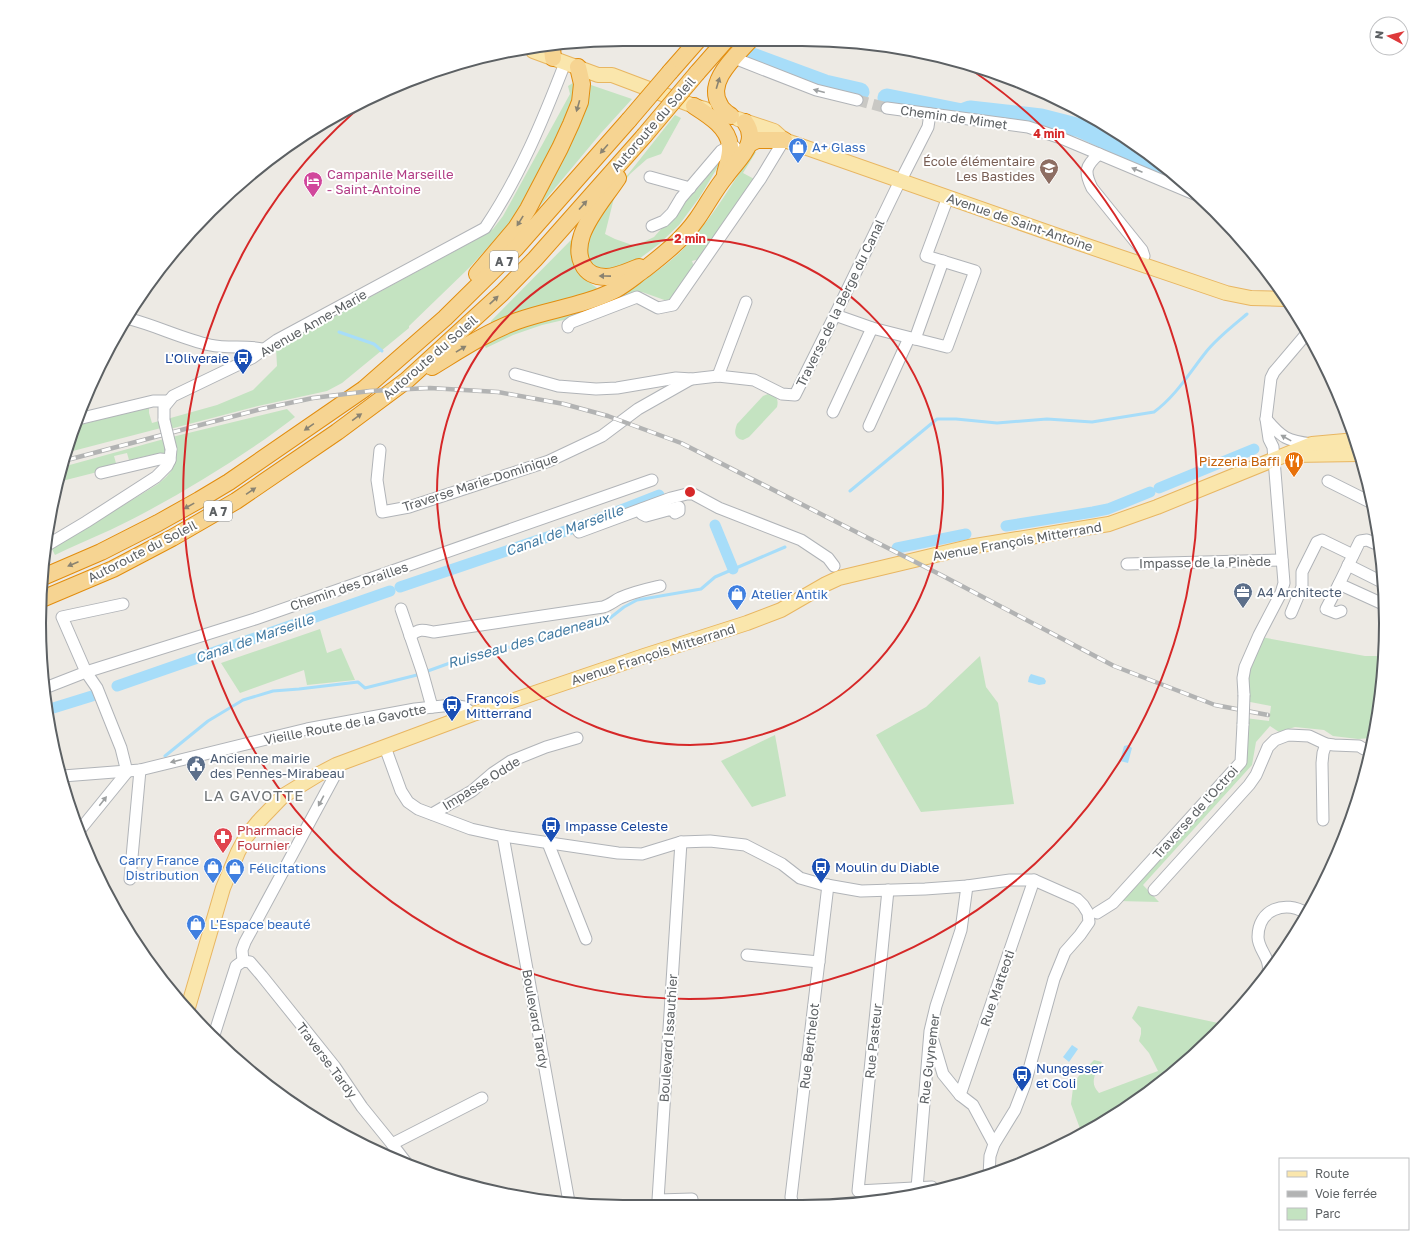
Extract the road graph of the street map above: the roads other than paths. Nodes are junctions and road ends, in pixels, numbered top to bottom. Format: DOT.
graph roads {
  1 [pos="687,46"];
  2 [pos="693,46"];
  3 [pos="721,46"];
  4 [pos="745,46"];
  5 [pos="538,53"];
  6 [pos="562,59"];
  7 [pos="739,60"];
  8 [pos="670,72"];
  9 [pos="857,100"];
  10 [pos="694,106"];
  11 [pos="887,108"];
  12 [pos="930,114"];
  13 [pos="738,119"];
  14 [pos="646,137"];
  15 [pos="784,140"];
  16 [pos="741,147"];
  17 [pos="1099,154"];
  18 [pos="650,177"];
  19 [pos="901,180"];
  20 [pos="690,188"];
  21 [pos="1182,189"];
  22 [pos="948,197"];
  23 [pos="652,226"];
  24 [pos="655,261"];
  25 [pos="943,261"];
  26 [pos="1140,264"];
  27 [pos="1280,299"];
  28 [pos="746,302"];
  29 [pos="836,315"];
  30 [pos="132,319"];
  31 [pos="568,327"];
  32 [pos="872,328"];
  33 [pos="912,338"];
  34 [pos="1303,338"];
  35 [pos="263,349"];
  36 [pos="393,363"];
  37 [pos="515,374"];
  38 [pos="718,376"];
  39 [pos="692,378"];
  40 [pos="381,400"];
  41 [pos="168,401"];
  42 [pos="833,412"];
  43 [pos="84,417"];
  44 [pos="1266,419"];
  45 [pos="869,426"];
  46 [pos="1349,441"];
  47 [pos="1312,444"];
  48 [pos="380,450"];
  49 [pos="1353,454"];
  50 [pos="1280,457"];
  51 [pos="170,460"];
  52 [pos="101,473"];
  53 [pos="652,480"];
  54 [pos="1328,481"];
  55 [pos="1365,500"];
  56 [pos="642,509"];
  57 [pos="675,514"];
  58 [pos="579,532"];
  59 [pos="1324,541"];
  60 [pos="52,542"];
  61 [pos="1373,543"];
  62 [pos="1353,555"];
  63 [pos="1282,560"];
  64 [pos="1127,564"];
  65 [pos="1348,565"];
  66 [pos="834,566"];
  67 [pos="1310,571"];
  68 [pos="48,575"];
  69 [pos="1377,580"];
  70 [pos="1338,584"];
  71 [pos="660,586"];
  72 [pos="47,597"];
  73 [pos="1378,602"];
  74 [pos="123,604"];
  75 [pos="401,609"];
  76 [pos="1341,611"];
  77 [pos="1291,613"];
  78 [pos="410,636"];
  79 [pos="86,672"];
  80 [pos="50,686"];
  81 [pos="432,707"];
  82 [pos="473,714"];
  83 [pos="577,738"];
  84 [pos="1326,744"];
  85 [pos="385,747"];
  86 [pos="1365,749"];
  87 [pos="336,765"];
  88 [pos="140,770"];
  89 [pos="127,772"];
  90 [pos="67,776"];
  91 [pos="432,814"];
  92 [pos="1323,820"];
  93 [pos="83,826"];
  94 [pos="503,836"];
  95 [pos="681,842"];
  96 [pos="548,843"];
  97 [pos="130,879"];
  98 [pos="1034,880"];
  99 [pos="828,886"];
  100 [pos="967,886"];
  101 [pos="888,890"];
  102 [pos="1154,890"];
  103 [pos="1302,911"];
  104 [pos="1097,913"];
  105 [pos="586,939"];
  106 [pos="747,955"];
  107 [pos="242,961"];
  108 [pos="819,962"];
  109 [pos="1268,963"];
  110 [pos="190,1004"];
  111 [pos="215,1031"];
  112 [pos="930,1031"];
  113 [pos="960,1095"];
  114 [pos="482,1098"];
  115 [pos="392,1144"];
  116 [pos="994,1144"];
  117 [pos="401,1155"];
  118 [pos="989,1168"];
  119 [pos="916,1188"];
  120 [pos="568,1197"];
  121 [pos="692,1199"];
  122 [pos="792,1200"];
  1 -- 8 [label="highway"];
  2 -- 8 [label="highway, Autoroute du Soleil / A 7"];
  3 -- 14 [label="highway, Autoroute du Soleil / A 7, bridge"];
  13 -- 4 [label="highway, one-way"];
  5 -- 6 [label="main road, Avenue de Saint-Antoine"];
  6 -- 10 [label="main road, Avenue de Saint-Antoine"];
  6 -- 35 [label="street, Avenue Anne-Marie"];
  6 -- 36 [label="highway, one-way"];
  9 -- 7 [label="street, one-way"];
  8 -- 36 [label="highway, Autoroute du Soleil / A 7, one-way, bridge"];
  10 -- 13 [label="main road, Avenue de Saint-Antoine"];
  10 -- 16 [label="highway"];
  11 -- 12 [label="street, Chemin de Mimet"];
  12 -- 17 [label="street, Chemin de Mimet"];
  12 -- 19 [label="street, Traverse de la Berge du Canal"];
  13 -- 15 [label="main road, Avenue de Saint-Antoine"];
  13 -- 16 [label="highway"];
  24 -- 14 [label="highway, one-way"];
  40 -- 14 [label="highway, Autoroute du Soleil / A 7, one-way"];
  15 -- 16 [label="highway"];
  15 -- 19 [label="main road, Avenue de Saint-Antoine"];
  15 -- 31 [label="street"];
  16 -- 20 [label="street"];
  16 -- 24 [label="highway"];
  21 -- 17 [label="street, Chemin de Mimet, one-way"];
  17 -- 26 [label="street"];
  18 -- 20 [label="street"];
  19 -- 22 [label="main road, Avenue de Saint-Antoine"];
  19 -- 29 [label="street, Traverse de la Berge du Canal"];
  20 -- 23 [label="street"];
  22 -- 25 [label="street"];
  22 -- 26 [label="main road, Avenue de Saint-Antoine"];
  40 -- 24 [label="highway, one-way"];
  25 -- 33 [label="street"];
  25 -- 33 [label="street"];
  26 -- 27 [label="main road, Avenue de Saint-Antoine"];
  28 -- 38 [label="street"];
  29 -- 32 [label="street"];
  29 -- 38 [label="street, Traverse de la Berge du Canal"];
  30 -- 35 [label="street"];
  32 -- 33 [label="street"];
  32 -- 42 [label="street"];
  33 -- 45 [label="street"];
  34 -- 44 [label="street, Traverse de l'Octroi"];
  35 -- 41 [label="street, Avenue Anne-Marie"];
  36 -- 68 [label="highway, Autoroute du Soleil / A 7, one-way"];
  37 -- 39 [label="street, Traverse de la Berge du Canal"];
  38 -- 39 [label="street, Traverse de la Berge du Canal"];
  39 -- 48 [label="street, Traverse Marie-Dominique"];
  72 -- 40 [label="highway, Autoroute du Soleil / A 7, one-way"];
  41 -- 43 [label="street"];
  41 -- 51 [label="street, bridge"];
  47 -- 44 [label="street, one-way"];
  44 -- 50 [label="street, Traverse de l'Octroi"];
  46 -- 47 [label="main road, Avenue François Mitterrand"];
  47 -- 50 [label="main road, Avenue François Mitterrand"];
  49 -- 50 [label="main road"];
  50 -- 63 [label="street, Traverse de l'Octroi"];
  50 -- 82 [label="main road, Avenue François Mitterrand"];
  51 -- 52 [label="street"];
  51 -- 60 [label="street"];
  53 -- 79 [label="street, Chemin des Drailles"];
  54 -- 55 [label="street"];
  56 -- 57 [label="street"];
  56 -- 58 [label="street"];
  56 -- 66 [label="street"];
  59 -- 62 [label="street"];
  59 -- 67 [label="street"];
  59 -- 77 [label="street"];
  61 -- 62 [label="street"];
  62 -- 65 [label="street"];
  63 -- 64 [label="street, Impasse de la Pinède"];
  63 -- 104 [label="street, Traverse de l'Octroi, bridge"];
  65 -- 69 [label="street"];
  65 -- 70 [label="street"];
  70 -- 73 [label="street"];
  70 -- 76 [label="street"];
  71 -- 78 [label="street"];
  74 -- 79 [label="street"];
  75 -- 78 [label="street"];
  78 -- 81 [label="street"];
  79 -- 80 [label="street, Chemin des Drailles"];
  79 -- 89 [label="street"];
  81 -- 82 [label="street, Vieille Route de la Gavotte"];
  81 -- 88 [label="street, Vieille Route de la Gavotte, one-way"];
  82 -- 85 [label="main road, Avenue François Mitterrand"];
  83 -- 91 [label="street, Impasse Odde"];
  84 -- 86 [label="street"];
  84 -- 92 [label="street"];
  84 -- 102 [label="street"];
  85 -- 87 [label="main road, Avenue François Mitterrand"];
  85 -- 91 [label="street"];
  87 -- 107 [label="street, one-way"];
  87 -- 110 [label="main road, Avenue François Mitterrand"];
  88 -- 89 [label="street, Vieille Route de la Gavotte"];
  88 -- 97 [label="street"];
  89 -- 90 [label="street, Vieille Route de la Gavotte"];
  93 -- 89 [label="street, one-way"];
  91 -- 94 [label="street"];
  94 -- 96 [label="street"];
  94 -- 120 [label="street, Boulevard Tardy"];
  95 -- 96 [label="street"];
  95 -- 99 [label="street"];
  95 -- 121 [label="street, Boulevard Issauthier"];
  96 -- 105 [label="street"];
  98 -- 100 [label="street"];
  98 -- 113 [label="street, Rue Matteoti"];
  98 -- 116 [label="street"];
  99 -- 101 [label="street"];
  99 -- 108 [label="street, Rue Berthelot"];
  100 -- 101 [label="street"];
  100 -- 112 [label="street, Rue Guynemer"];
  101 -- 119 [label="street, Rue Pasteur"];
  103 -- 109 [label="street"];
  106 -- 108 [label="street"];
  107 -- 111 [label="street"];
  107 -- 115 [label="street, Traverse Tardy"];
  108 -- 122 [label="street, Rue Berthelot"];
  112 -- 113 [label="street"];
  112 -- 119 [label="street, Rue Guynemer"];
  113 -- 116 [label="street"];
  114 -- 115 [label="street"];
  115 -- 117 [label="street, Traverse Tardy"];
  116 -- 118 [label="street"];
}
